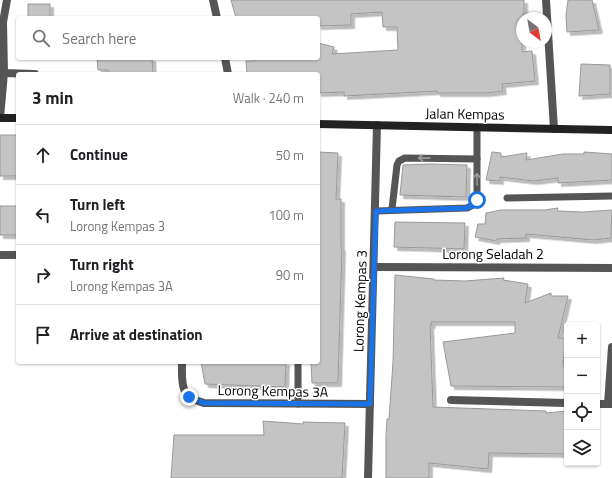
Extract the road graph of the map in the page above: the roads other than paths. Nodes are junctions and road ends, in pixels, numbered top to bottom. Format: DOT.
graph roads {
  1 [pos="7,0"];
  2 [pos="214,0"];
  3 [pos="546,0"];
  4 [pos="217,16"];
  5 [pos="225,60"];
  6 [pos="228,72"];
  7 [pos="4,73"];
  8 [pos="16,73"];
  9 [pos="0,118"];
  10 [pos="16,118"];
  11 [pos="320,124"];
  12 [pos="377,125"];
  13 [pos="477,127"];
  14 [pos="554,129"];
  15 [pos="612,130"];
  16 [pos="477,159"];
  17 [pos="612,196"];
  18 [pos="507,198"];
  19 [pos="392,209"];
  20 [pos="376,211"];
  21 [pos="0,255"];
  22 [pos="16,255"];
  23 [pos="374,267"];
  24 [pos="612,268"];
  25 [pos="612,347"];
  26 [pos="182,364"];
  27 [pos="298,364"];
  28 [pos="451,400"];
  29 [pos="564,403"];
  30 [pos="298,404"];
  31 [pos="370,404"];
  32 [pos="610,404"];
  33 [pos="368,478"];
  1 -- 7 [label="street"];
  2 -- 4 [label="street"];
  3 -- 14 [label="street"];
  5 -- 6 [label="street"];
  7 -- 8 [label="street"];
  7 -- 9 [label="street"];
  9 -- 10 [label="street"];
  11 -- 12 [label="street, Jalan Kempas"];
  12 -- 13 [label="street, Jalan Kempas"];
  12 -- 20 [label="street, Lorong Kempas 3"];
  13 -- 14 [label="street, Jalan Kempas"];
  13 -- 16 [label="lane"];
  14 -- 15 [label="street, Jalan Kempas"];
  16 -- 19 [label="lane, one-way"];
  19 -- 16 [label="lane, one-way"];
  17 -- 18 [label="lane"];
  19 -- 20 [label="lane"];
  20 -- 23 [label="street, Lorong Kempas 3"];
  21 -- 22 [label="street"];
  23 -- 24 [label="street, Lorong Seladah 2"];
  23 -- 31 [label="street, Lorong Kempas 3"];
  25 -- 32 [label="street"];
  26 -- 30 [label="street, Lorong Kempas 3A"];
  27 -- 30 [label="lane"];
  28 -- 29 [label="street"];
  30 -- 31 [label="street, Lorong Kempas 3A"];
  31 -- 33 [label="street, Lorong Kempas 3"];
}
